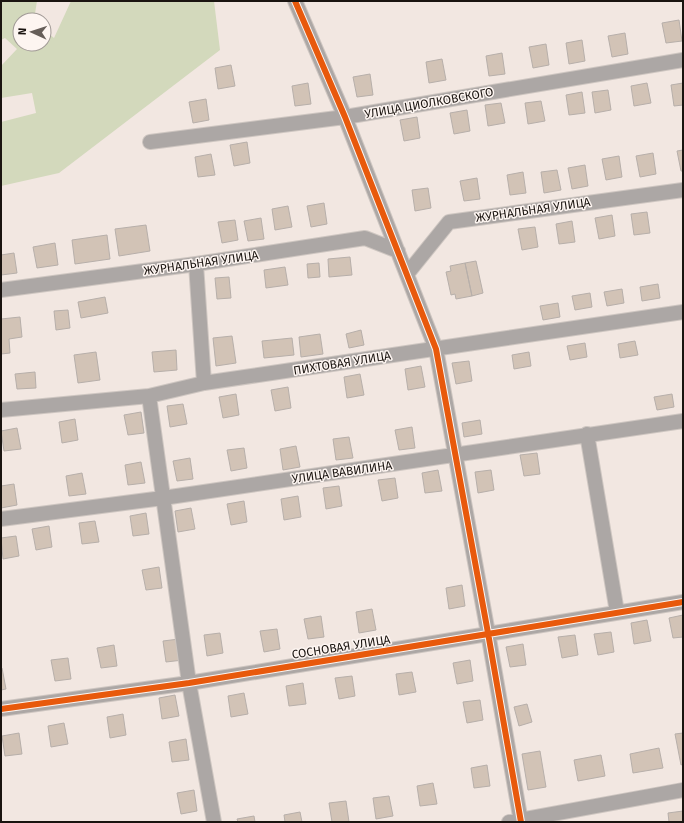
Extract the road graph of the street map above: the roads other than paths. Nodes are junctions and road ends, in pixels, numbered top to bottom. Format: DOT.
graph roads {
  1 [pos="295,1"];
  2 [pos="683,60"];
  3 [pos="345,117"];
  4 [pos="150,142"];
  5 [pos="683,190"];
  6 [pos="398,251"];
  7 [pos="196,264"];
  8 [pos="407,274"];
  9 [pos="1,290"];
  10 [pos="683,312"];
  11 [pos="436,349"];
  12 [pos="204,383"];
  13 [pos="149,396"];
  14 [pos="1,410"];
  15 [pos="683,421"];
  16 [pos="587,434"];
  17 [pos="456,455"];
  18 [pos="163,498"];
  19 [pos="1,519"];
  20 [pos="683,602"];
  21 [pos="617,612"];
  22 [pos="488,634"];
  23 [pos="189,683"];
  24 [pos="1,709"];
  25 [pos="683,790"];
  26 [pos="517,821"];
  27 [pos="214,822"];
  1 -- 3 [label="street"];
  2 -- 3 [label="street, УЛИЦА ЦИОЛКОВСКОГО"];
  3 -- 4 [label="street, УЛИЦА ЦИОЛКОВСКОГО"];
  3 -- 6 [label="street"];
  5 -- 8 [label="street, ЖУРНАЛЬНАЯ УЛИЦА"];
  6 -- 7 [label="street, ЖУРНАЛЬНАЯ УЛИЦА"];
  6 -- 8 [label="street"];
  7 -- 9 [label="street, ЖУРНАЛЬНАЯ УЛИЦА"];
  7 -- 12 [label="street"];
  8 -- 11 [label="street"];
  10 -- 11 [label="street, ПИХТОВАЯ УЛИЦА"];
  11 -- 12 [label="street, ПИХТОВАЯ УЛИЦА"];
  11 -- 17 [label="street"];
  12 -- 13 [label="street, ПИХТОВАЯ УЛИЦА"];
  13 -- 14 [label="street, ПИХТОВАЯ УЛИЦА"];
  13 -- 18 [label="street"];
  15 -- 16 [label="street, УЛИЦА ВАВИЛИНА"];
  16 -- 17 [label="street, УЛИЦА ВАВИЛИНА"];
  16 -- 21 [label="street"];
  17 -- 18 [label="street, УЛИЦА ВАВИЛИНА"];
  17 -- 22 [label="street"];
  18 -- 19 [label="street, УЛИЦА ВАВИЛИНА"];
  18 -- 23 [label="street"];
  20 -- 21 [label="street, СОСНОВАЯ УЛИЦА"];
  21 -- 22 [label="street, СОСНОВАЯ УЛИЦА"];
  22 -- 23 [label="street, СОСНОВАЯ УЛИЦА"];
  22 -- 26 [label="street"];
  23 -- 24 [label="street, СОСНОВАЯ УЛИЦА"];
  23 -- 27 [label="street"];
  25 -- 26 [label="street"];
}
